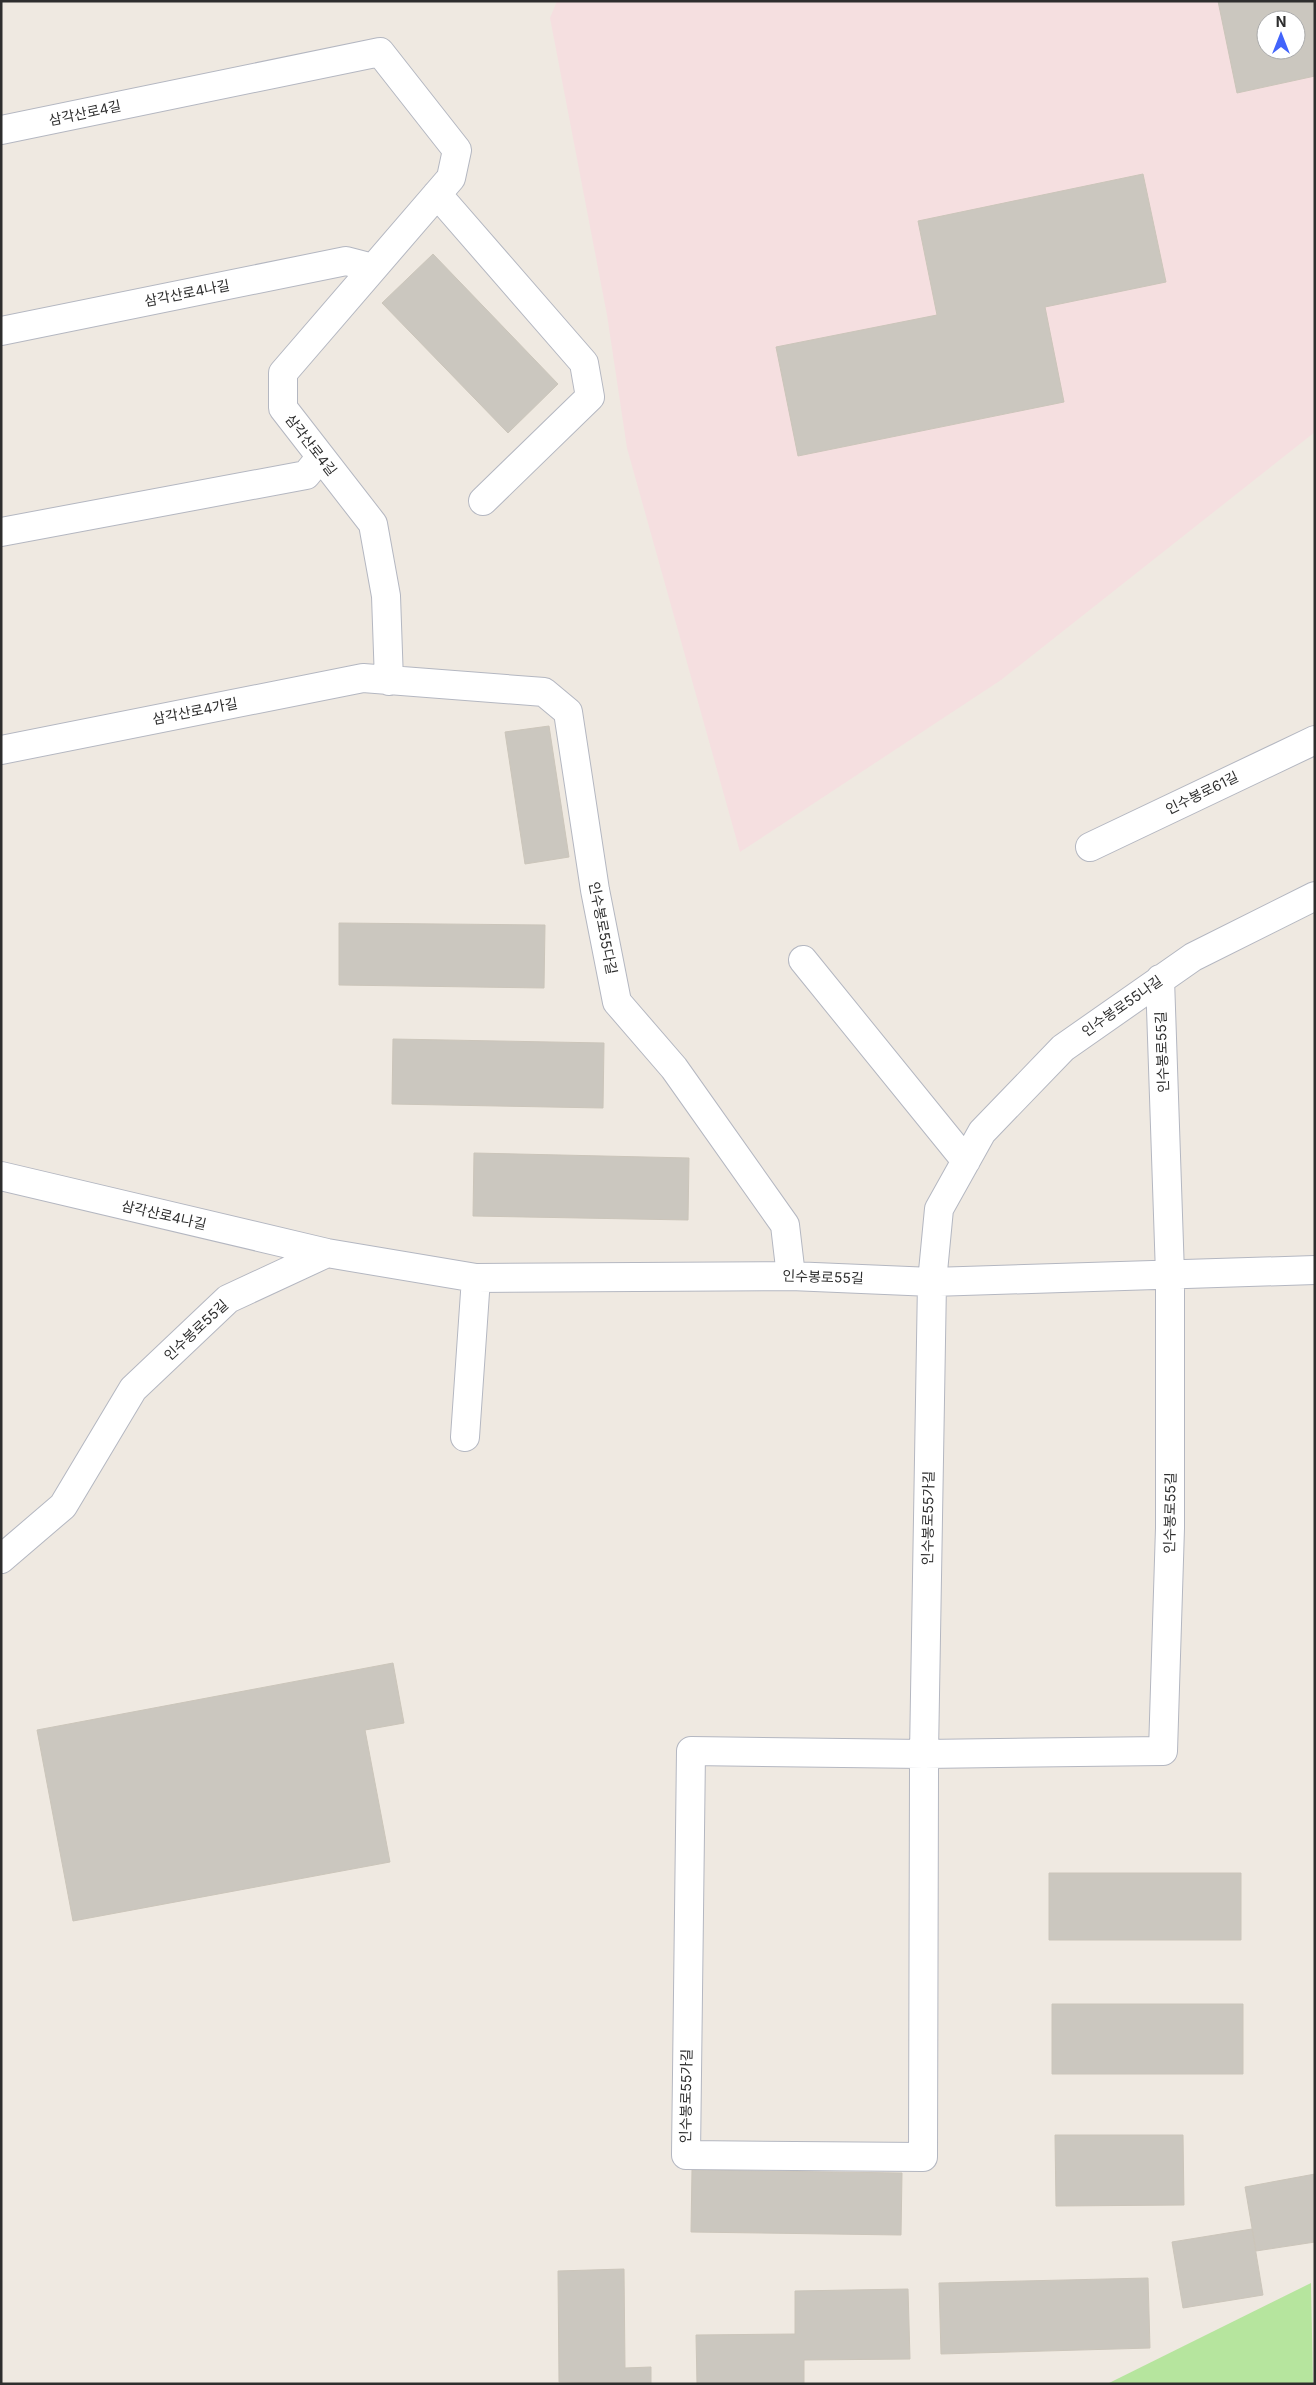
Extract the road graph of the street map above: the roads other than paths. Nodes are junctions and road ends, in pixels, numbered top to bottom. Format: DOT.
graph roads {
  1 [pos="1,130"];
  2 [pos="437,194"];
  3 [pos="373,268"];
  4 [pos="1,331"];
  5 [pos="320,458"];
  6 [pos="484,501"];
  7 [pos="1,532"];
  8 [pos="389,680"];
  9 [pos="1315,740"];
  10 [pos="1,750"];
  11 [pos="1090,847"];
  12 [pos="1315,896"];
  13 [pos="803,960"];
  14 [pos="1160,980"];
  15 [pos="966,1161"];
  16 [pos="1,1176"];
  17 [pos="327,1254"];
  18 [pos="1315,1270"];
  19 [pos="1170,1274"];
  20 [pos="791,1276"];
  21 [pos="476,1278"];
  22 [pos="932,1282"];
  23 [pos="465,1437"];
  24 [pos="1,1559"];
  25 [pos="1163,1751"];
  26 [pos="924,1754"];
  1 -- 2 [label="street, 삼각산로4길"];
  2 -- 3 [label="street, 삼각산로4길"];
  2 -- 6 [label="street"];
  3 -- 4 [label="street, 삼각산로4나길"];
  3 -- 5 [label="street, 삼각산로4길"];
  5 -- 7 [label="street"];
  5 -- 8 [label="street, 삼각산로4길"];
  8 -- 10 [label="street, 삼각산로4가길"];
  8 -- 20 [label="street, 인수봉로55다길"];
  9 -- 11 [label="street, 인수봉로61길"];
  12 -- 14 [label="street, 인수봉로55나길"];
  13 -- 15 [label="street"];
  14 -- 15 [label="street, 인수봉로55나길"];
  14 -- 19 [label="street, 인수봉로55길"];
  15 -- 22 [label="street, 인수봉로55나길"];
  16 -- 17 [label="street, 삼각산로4나길"];
  17 -- 21 [label="street, 인수봉로55길"];
  17 -- 24 [label="street, 인수봉로55길"];
  18 -- 19 [label="street, 인수봉로55길"];
  19 -- 22 [label="street, 인수봉로55길"];
  19 -- 25 [label="street, 인수봉로55길"];
  20 -- 21 [label="street, 인수봉로55길"];
  20 -- 22 [label="street, 인수봉로55길"];
  21 -- 23 [label="street"];
  22 -- 26 [label="street, 인수봉로55가길"];
  25 -- 26 [label="street, 인수봉로55가길"];
  26 -- 26 [label="street, 인수봉로55가길"];
}
